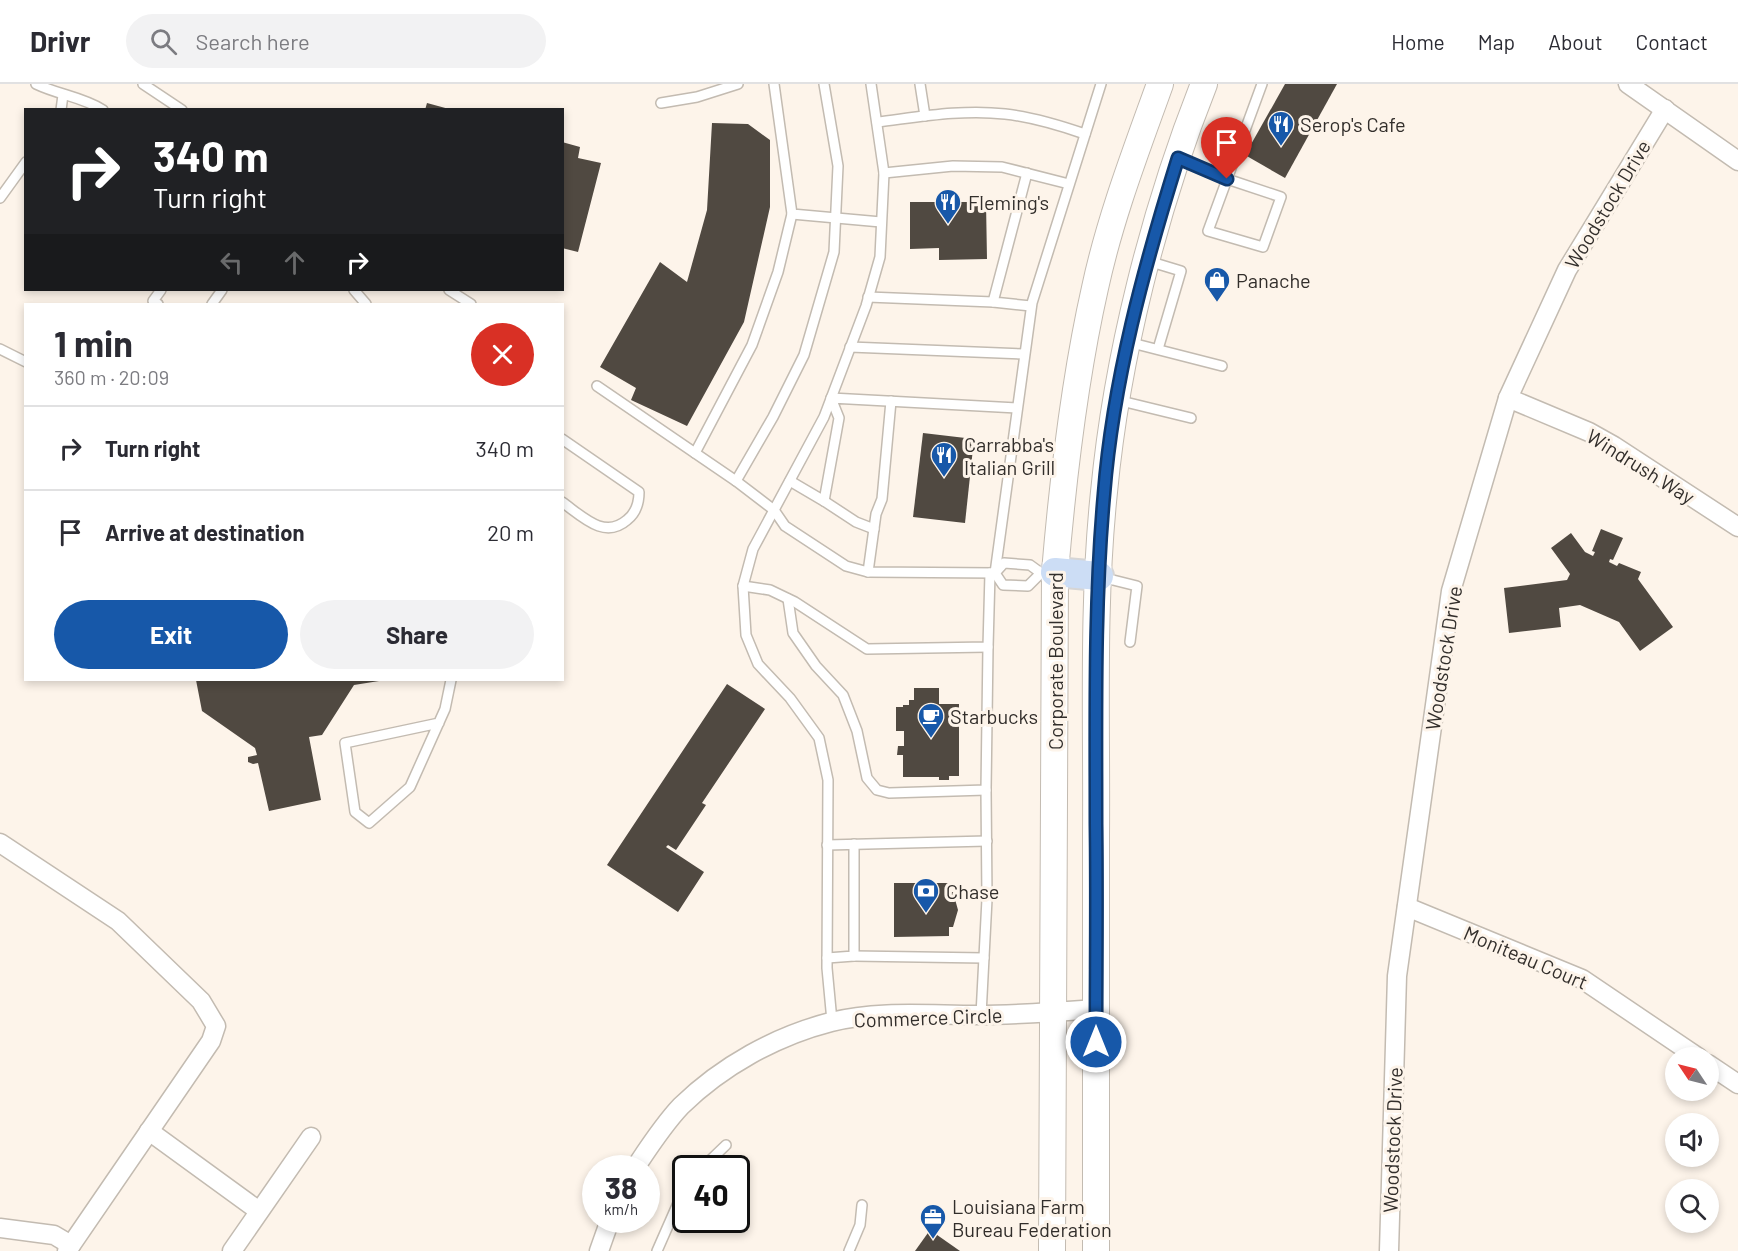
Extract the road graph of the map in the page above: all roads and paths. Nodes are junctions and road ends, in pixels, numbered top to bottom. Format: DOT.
graph roads {
  1 [pos="36,84"];
  2 [pos="143,84"];
  3 [pos="738,84"];
  4 [pos="774,84"];
  5 [pos="824,84"];
  6 [pos="871,84"];
  7 [pos="920,84"];
  8 [pos="1101,84"];
  9 [pos="1160,84"];
  10 [pos="1204,84"];
  11 [pos="1262,84"];
  12 [pos="1628,84"];
  13 [pos="63,95"];
  14 [pos="661,103"];
  15 [pos="61,108"];
  16 [pos="100,108"];
  17 [pos="179,108"];
  18 [pos="1665,110"];
  19 [pos="925,116"];
  20 [pos="877,122"];
  21 [pos="1085,134"];
  22 [pos="1178,158"];
  23 [pos="1738,161"];
  24 [pos="24,165"];
  25 [pos="884,173"];
  26 [pos="1027,173"];
  27 [pos="1227,179"];
  28 [pos="1069,184"];
  29 [pos="0,198"];
  30 [pos="792,214"];
  31 [pos="836,219"];
  32 [pos="881,222"];
  33 [pos="1148,261"];
  34 [pos="160,291"];
  35 [pos="451,291"];
  36 [pos="868,297"];
  37 [pos="993,302"];
  38 [pos="156,303"];
  39 [pos="469,303"];
  40 [pos="1031,306"];
  41 [pos="1128,342"];
  42 [pos="850,347"];
  43 [pos="0,349"];
  44 [pos="1158,349"];
  45 [pos="1024,354"];
  46 [pos="24,361"];
  47 [pos="1222,366"];
  48 [pos="597,386"];
  49 [pos="831,398"];
  50 [pos="1508,398"];
  51 [pos="1117,400"];
  52 [pos="891,401"];
  53 [pos="1017,408"];
  54 [pos="1191,418"];
  55 [pos="564,440"];
  56 [pos="695,453"];
  57 [pos="736,481"];
  58 [pos="790,481"];
  59 [pos="824,501"];
  60 [pos="564,503"];
  61 [pos="774,510"];
  62 [pos="1738,527"];
  63 [pos="874,529"];
  64 [pos="868,572"];
  65 [pos="1048,572"];
  66 [pos="992,573"];
  67 [pos="1099,576"];
  68 [pos="743,586"];
  69 [pos="788,599"];
  70 [pos="1130,642"];
  71 [pos="988,647"];
  72 [pos="451,681"];
  73 [pos="439,723"];
  74 [pos="987,790"];
  75 [pos="987,841"];
  76 [pos="854,844"];
  77 [pos="827,845"];
  78 [pos="2,848"];
  79 [pos="1407,907"];
  80 [pos="854,956"];
  81 [pos="827,958"];
  82 [pos="984,958"];
  83 [pos="1096,1009"];
  84 [pos="1053,1012"];
  85 [pos="981,1015"];
  86 [pos="832,1021"];
  87 [pos="1683,1047"];
  88 [pos="1719,1071"];
  89 [pos="1738,1084"];
  90 [pos="149,1131"];
  91 [pos="311,1137"];
  92 [pos="726,1144"];
  93 [pos="644,1155"];
  94 [pos="715,1155"];
  95 [pos="862,1205"];
  96 [pos="259,1211"];
  97 [pos="672,1217"];
  98 [pos="0,1228"];
  99 [pos="605,1233"];
  100 [pos="69,1248"];
  101 [pos="232,1251"];
  102 [pos="599,1251"];
  103 [pos="657,1251"];
  104 [pos="849,1251"];
  105 [pos="1052,1251"];
  106 [pos="1096,1251"];
  107 [pos="1389,1251"];
  1 -- 13 [label="lane"];
  2 -- 17 [label="lane"];
  3 -- 14 [label="lane"];
  4 -- 30 [label="lane"];
  5 -- 31 [label="lane"];
  6 -- 20 [label="lane"];
  7 -- 19 [label="lane"];
  8 -- 21 [label="lane"];
  9 -- 65 [label="street, Corporate Boulevard"];
  10 -- 22 [label="street, Corporate Boulevard"];
  11 -- 27 [label="lane"];
  12 -- 18 [label="street"];
  13 -- 15 [label="lane"];
  13 -- 16 [label="lane"];
  18 -- 23 [label="street"];
  18 -- 50 [label="street, Woodstock Drive"];
  19 -- 20 [label="lane"];
  19 -- 21 [label="lane"];
  20 -- 25 [label="lane"];
  21 -- 28 [label="lane"];
  22 -- 27 [label="lane"];
  22 -- 33 [label="street, Corporate Boulevard"];
  24 -- 29 [label="lane"];
  25 -- 26 [label="lane"];
  25 -- 32 [label="lane"];
  26 -- 28 [label="lane"];
  26 -- 37 [label="lane"];
  27 -- 27 [label="lane"];
  28 -- 40 [label="lane"];
  30 -- 31 [label="lane"];
  30 -- 56 [label="lane"];
  31 -- 32 [label="lane"];
  31 -- 57 [label="lane"];
  32 -- 36 [label="lane"];
  33 -- 41 [label="street, Corporate Boulevard"];
  33 -- 44 [label="lane"];
  34 -- 38 [label="lane"];
  35 -- 39 [label="lane"];
  36 -- 37 [label="lane"];
  36 -- 42 [label="lane"];
  37 -- 40 [label="lane"];
  40 -- 45 [label="lane"];
  41 -- 44 [label="lane"];
  41 -- 51 [label="street, Corporate Boulevard"];
  42 -- 45 [label="lane"];
  42 -- 49 [label="lane"];
  43 -- 46 [label="lane"];
  44 -- 47 [label="lane"];
  45 -- 53 [label="lane"];
  48 -- 56 [label="lane"];
  49 -- 52 [label="lane"];
  49 -- 58 [label="lane"];
  49 -- 59 [label="lane"];
  50 -- 62 [label="street, Windrush Way"];
  50 -- 79 [label="street, Woodstock Drive"];
  51 -- 54 [label="lane"];
  51 -- 67 [label="street, Corporate Boulevard"];
  52 -- 53 [label="lane"];
  52 -- 63 [label="lane"];
  53 -- 66 [label="lane"];
  55 -- 60 [label="lane"];
  56 -- 57 [label="lane"];
  57 -- 61 [label="lane"];
  58 -- 59 [label="lane"];
  58 -- 61 [label="lane"];
  59 -- 63 [label="lane"];
  61 -- 64 [label="lane"];
  61 -- 68 [label="lane"];
  63 -- 64 [label="lane"];
  64 -- 66 [label="lane"];
  65 -- 66 [label="lane"];
  65 -- 66 [label="lane"];
  65 -- 67 [label="main road"];
  65 -- 84 [label="street, Corporate Boulevard"];
  66 -- 71 [label="lane"];
  67 -- 70 [label="lane"];
  67 -- 83 [label="street, Corporate Boulevard"];
  68 -- 69 [label="lane"];
  68 -- 77 [label="lane"];
  69 -- 71 [label="lane"];
  69 -- 74 [label="lane"];
  71 -- 74 [label="lane"];
  72 -- 73 [label="lane"];
  73 -- 73 [label="lane"];
  74 -- 75 [label="lane"];
  75 -- 76 [label="lane"];
  75 -- 82 [label="lane"];
  76 -- 77 [label="lane"];
  76 -- 80 [label="lane"];
  77 -- 81 [label="lane"];
  78 -- 90 [label="street"];
  79 -- 87 [label="street, Moniteau Court"];
  79 -- 107 [label="street, Woodstock Drive"];
  80 -- 81 [label="lane"];
  80 -- 82 [label="lane"];
  81 -- 86 [label="lane"];
  82 -- 85 [label="lane"];
  83 -- 84 [label="street, Commerce Circle"];
  83 -- 106 [label="street, Corporate Boulevard"];
  84 -- 85 [label="street, Commerce Circle"];
  84 -- 105 [label="street, Corporate Boulevard"];
  85 -- 86 [label="street, Commerce Circle"];
  86 -- 93 [label="street, Commerce Circle"];
  88 -- 89 [label="street"];
  90 -- 96 [label="street"];
  90 -- 100 [label="street"];
  91 -- 96 [label="street"];
  92 -- 94 [label="lane"];
  95 -- 104 [label="lane"];
  96 -- 101 [label="street"];
  97 -- 103 [label="lane"];
  98 -- 100 [label="street"];
  99 -- 102 [label="street"];
}
